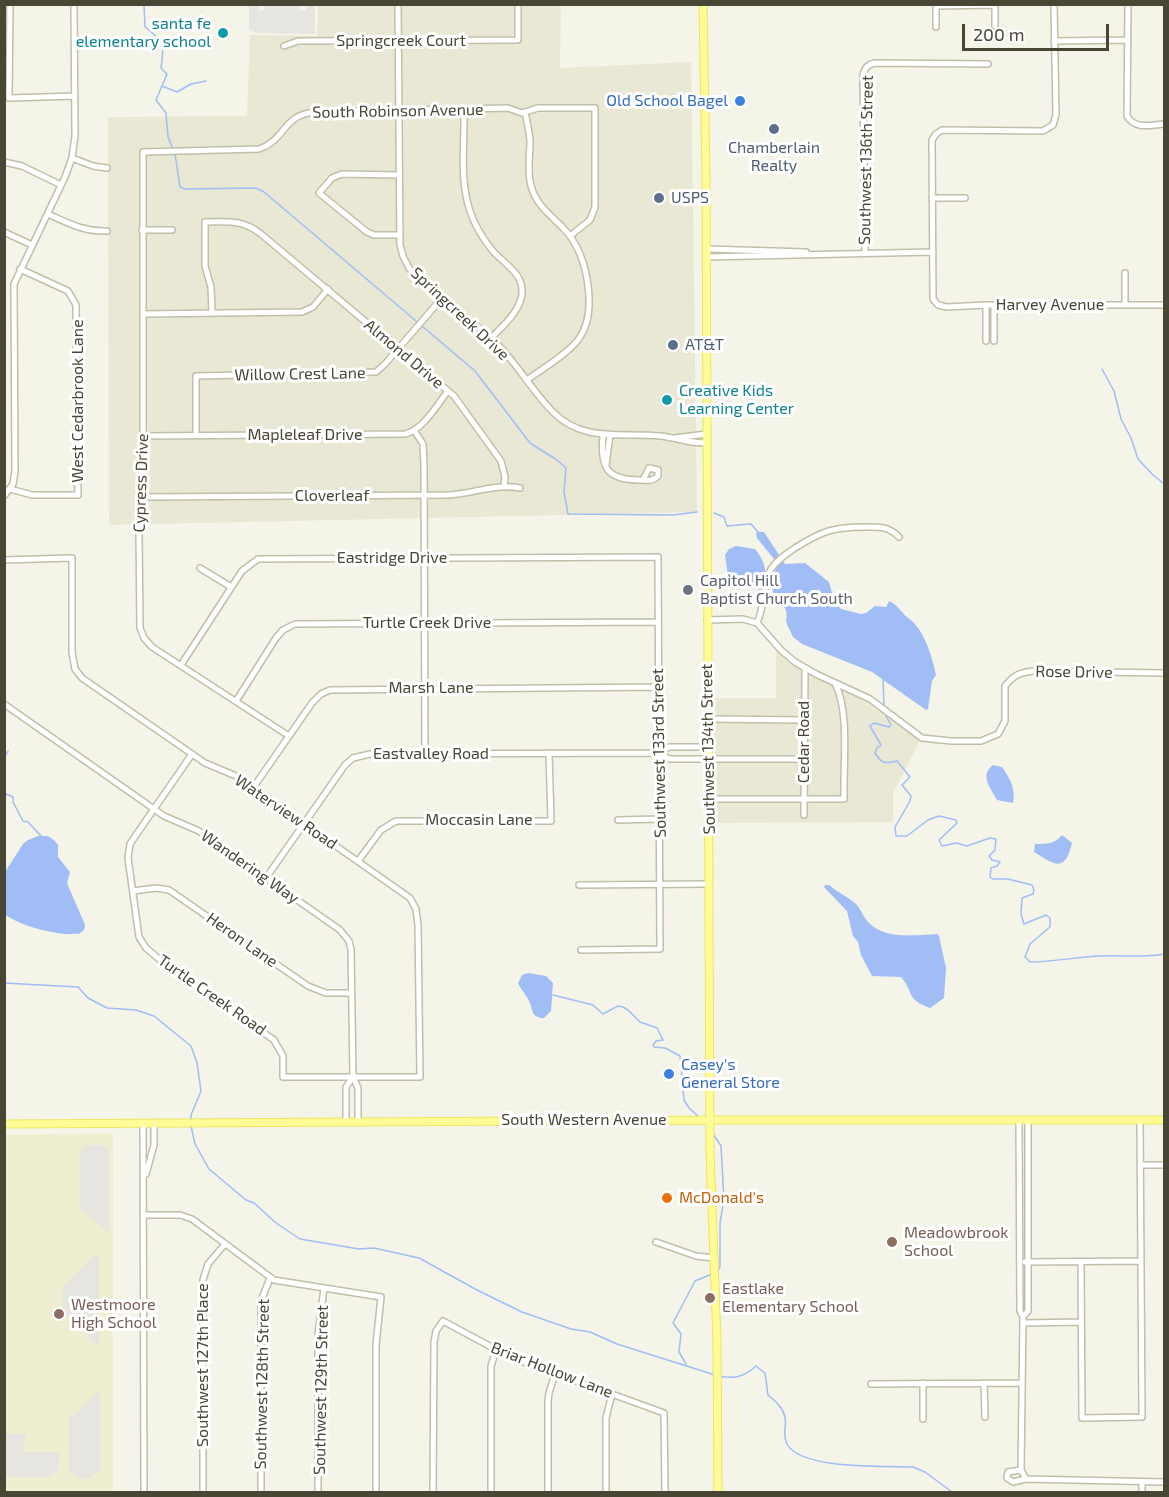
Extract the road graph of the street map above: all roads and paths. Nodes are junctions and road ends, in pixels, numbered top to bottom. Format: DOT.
graph roads {
  1 [pos="10,4"];
  2 [pos="74,4"];
  3 [pos="398,4"];
  4 [pos="518,4"];
  5 [pos="703,4"];
  6 [pos="1054,4"];
  7 [pos="1128,4"];
  8 [pos="936,5"];
  9 [pos="994,5"];
  10 [pos="995,26"];
  11 [pos="936,27"];
  12 [pos="1054,40"];
  13 [pos="1128,40"];
  14 [pos="399,41"];
  15 [pos="7,46"];
  16 [pos="284,46"];
  17 [pos="988,64"];
  18 [pos="75,96"];
  19 [pos="464,109"];
  20 [pos="399,111"];
  21 [pos="525,112"];
  22 [pos="1164,124"];
  23 [pos="142,152"];
  24 [pos="72,158"];
  25 [pos="4,162"];
  26 [pos="107,168"];
  27 [pos="399,175"];
  28 [pos="62,185"];
  29 [pos="932,198"];
  30 [pos="965,198"];
  31 [pos="48,214"];
  32 [pos="142,230"];
  33 [pos="172,230"];
  34 [pos="108,231"];
  35 [pos="4,232"];
  36 [pos="399,235"];
  37 [pos="570,236"];
  38 [pos="32,245"];
  39 [pos="933,252"];
  40 [pos="706,253"];
  41 [pos="865,253"];
  42 [pos="20,269"];
  43 [pos="1125,273"];
  44 [pos="328,289"];
  45 [pos="442,298"];
  46 [pos="986,305"];
  47 [pos="1125,305"];
  48 [pos="1164,305"];
  49 [pos="994,306"];
  50 [pos="212,313"];
  51 [pos="142,314"];
  52 [pos="986,329"];
  53 [pos="994,329"];
  54 [pos="491,338"];
  55 [pos="986,340"];
  56 [pos="994,341"];
  57 [pos="399,349"];
  58 [pos="527,380"];
  59 [pos="448,391"];
  60 [pos="414,430"];
  61 [pos="706,434"];
  62 [pos="196,435"];
  63 [pos="603,435"];
  64 [pos="610,435"];
  65 [pos="143,436"];
  66 [pos="673,438"];
  67 [pos="706,443"];
  68 [pos="606,465"];
  69 [pos="643,480"];
  70 [pos="504,486"];
  71 [pos="520,488"];
  72 [pos="10,489"];
  73 [pos="424,495"];
  74 [pos="4,496"];
  75 [pos="143,497"];
  76 [pos="899,537"];
  77 [pos="424,557"];
  78 [pos="658,557"];
  79 [pos="4,560"];
  80 [pos="200,568"];
  81 [pos="231,587"];
  82 [pos="707,620"];
  83 [pos="658,622"];
  84 [pos="424,623"];
  85 [pos="758,623"];
  86 [pos="181,665"];
  87 [pos="805,668"];
  88 [pos="1164,673"];
  89 [pos="835,683"];
  90 [pos="658,687"];
  91 [pos="425,688"];
  92 [pos="236,701"];
  93 [pos="4,704"];
  94 [pos="708,719"];
  95 [pos="804,720"];
  96 [pos="289,736"];
  97 [pos="708,747"];
  98 [pos="549,753"];
  99 [pos="659,753"];
  100 [pos="192,754"];
  101 [pos="425,754"];
  102 [pos="708,759"];
  103 [pos="804,759"];
  104 [pos="253,788"];
  105 [pos="708,799"];
  106 [pos="804,799"];
  107 [pos="154,809"];
  108 [pos="804,815"];
  109 [pos="660,819"];
  110 [pos="618,820"];
  111 [pos="304,824"];
  112 [pos="358,861"];
  113 [pos="266,878"];
  114 [pos="710,884"];
  115 [pos="579,885"];
  116 [pos="660,885"];
  117 [pos="133,891"];
  118 [pos="581,951"];
  119 [pos="352,993"];
  120 [pos="352,1077"];
  121 [pos="710,1120"];
  122 [pos="1024,1120"];
  123 [pos="1140,1120"];
  124 [pos="1164,1120"];
  125 [pos="346,1122"];
  126 [pos="358,1122"];
  127 [pos="143,1123"];
  128 [pos="154,1123"];
  129 [pos="4,1124"];
  130 [pos="1140,1165"];
  131 [pos="1164,1165"];
  132 [pos="144,1178"];
  133 [pos="1020,1198"];
  134 [pos="1028,1198"];
  135 [pos="144,1215"];
  136 [pos="656,1242"];
  137 [pos="225,1244"];
  138 [pos="714,1258"];
  139 [pos="1140,1261"];
  140 [pos="1020,1262"];
  141 [pos="1028,1262"];
  142 [pos="1080,1262"];
  143 [pos="270,1278"];
  144 [pos="324,1288"];
  145 [pos="1023,1320"];
  146 [pos="1081,1322"];
  147 [pos="496,1350"];
  148 [pos="555,1374"];
  149 [pos="924,1383"];
  150 [pos="984,1383"];
  151 [pos="1021,1383"];
  152 [pos="871,1384"];
  153 [pos="612,1394"];
  154 [pos="985,1417"];
  155 [pos="924,1419"];
  156 [pos="1021,1470"];
  157 [pos="1026,1479"];
  158 [pos="1142,1482"];
  159 [pos="1164,1482"];
  160 [pos="144,1492"];
  161 [pos="203,1492"];
  162 [pos="261,1492"];
  163 [pos="318,1492"];
  164 [pos="376,1492"];
  165 [pos="433,1492"];
  166 [pos="491,1492"];
  167 [pos="548,1492"];
  168 [pos="606,1492"];
  169 [pos="665,1492"];
  170 [pos="718,1492"];
  171 [pos="1142,1492"];
  1 -- 15 [label="street"];
  2 -- 18 [label="street"];
  3 -- 14 [label="street, Springcreek Drive"];
  4 -- 14 [label="street, Springcreek Court"];
  5 -- 40 [label="main road, Southwest 134th Street"];
  6 -- 12 [label="street"];
  7 -- 13 [label="street"];
  8 -- 9 [label="street"];
  8 -- 11 [label="street"];
  9 -- 10 [label="street"];
  12 -- 13 [label="street"];
  12 -- 29 [label="street"];
  13 -- 22 [label="street"];
  14 -- 16 [label="street, Springcreek Court"];
  14 -- 20 [label="street, Springcreek Drive"];
  15 -- 18 [label="street"];
  17 -- 41 [label="street, Southwest 136th Street"];
  18 -- 24 [label="street"];
  19 -- 20 [label="street, South Robinson Avenue"];
  19 -- 21 [label="street, South Robinson Avenue"];
  19 -- 54 [label="street"];
  20 -- 23 [label="street, South Robinson Avenue"];
  20 -- 27 [label="street, Springcreek Drive"];
  21 -- 37 [label="street"];
  21 -- 37 [label="street, South Robinson Avenue"];
  23 -- 32 [label="street, Cypress Drive"];
  24 -- 26 [label="street"];
  24 -- 28 [label="street"];
  25 -- 28 [label="street"];
  27 -- 36 [label="street, Springcreek Drive"];
  27 -- 36 [label="street"];
  28 -- 31 [label="street"];
  29 -- 30 [label="street"];
  29 -- 39 [label="street"];
  31 -- 34 [label="street"];
  31 -- 38 [label="street"];
  32 -- 33 [label="street"];
  32 -- 51 [label="street, Cypress Drive"];
  35 -- 38 [label="street"];
  36 -- 45 [label="street, Springcreek Drive"];
  37 -- 58 [label="street"];
  38 -- 42 [label="street"];
  39 -- 41 [label="street"];
  39 -- 46 [label="street, Harvey Avenue"];
  40 -- 41 [label="street"];
  40 -- 61 [label="main road, Southwest 134th Street"];
  42 -- 72 [label="street"];
  42 -- 72 [label="street, West Cedarbrook Lane"];
  43 -- 47 [label="street"];
  44 -- 50 [label="street"];
  44 -- 50 [label="street, Almond Drive"];
  44 -- 57 [label="street, Almond Drive"];
  45 -- 54 [label="street, Springcreek Drive"];
  45 -- 57 [label="street, Willow Crest Lane"];
  46 -- 49 [label="street, Harvey Avenue"];
  46 -- 52 [label="street"];
  47 -- 48 [label="street, Harvey Avenue"];
  47 -- 49 [label="street, Harvey Avenue"];
  49 -- 53 [label="street"];
  50 -- 51 [label="street"];
  51 -- 65 [label="street, Cypress Drive"];
  52 -- 53 [label="street"];
  52 -- 55 [label="street"];
  53 -- 56 [label="street"];
  54 -- 58 [label="street, Springcreek Drive"];
  57 -- 59 [label="street, Almond Drive"];
  57 -- 62 [label="street, Willow Crest Lane"];
  58 -- 63 [label="street, Springcreek Drive"];
  59 -- 60 [label="street"];
  59 -- 70 [label="street, Almond Drive"];
  60 -- 62 [label="street, Mapleleaf Drive"];
  60 -- 73 [label="street"];
  61 -- 66 [label="street, Springcreek Drive"];
  61 -- 67 [label="main road, Southwest 134th Street"];
  62 -- 65 [label="street, Mapleleaf Drive"];
  63 -- 64 [label="street, Springcreek Drive"];
  63 -- 68 [label="street"];
  64 -- 66 [label="street, Springcreek Drive"];
  64 -- 68 [label="street"];
  65 -- 75 [label="street, Cypress Drive"];
  66 -- 67 [label="street, Springcreek Drive"];
  67 -- 82 [label="main road, Southwest 134th Street"];
  68 -- 69 [label="street"];
  70 -- 71 [label="street, Cloverleaf"];
  70 -- 73 [label="street, Cloverleaf"];
  72 -- 74 [label="street"];
  73 -- 75 [label="street, Cloverleaf"];
  73 -- 77 [label="street"];
  75 -- 86 [label="street, Cypress Drive"];
  76 -- 85 [label="street"];
  77 -- 78 [label="street, Eastridge Drive"];
  77 -- 81 [label="street, Eastridge Drive"];
  77 -- 84 [label="street"];
  78 -- 83 [label="street, Southwest 133rd Street"];
  79 -- 100 [label="street, Waterview Road"];
  80 -- 81 [label="street"];
  81 -- 86 [label="street, Eastridge Drive"];
  82 -- 85 [label="street"];
  82 -- 94 [label="main road, Southwest 134th Street"];
  83 -- 84 [label="street, Turtle Creek Drive"];
  83 -- 90 [label="street, Southwest 133rd Street"];
  84 -- 91 [label="street"];
  84 -- 92 [label="street, Turtle Creek Drive"];
  85 -- 87 [label="street"];
  86 -- 92 [label="street, Cypress Drive"];
  87 -- 89 [label="street"];
  87 -- 95 [label="street, Cedar Road"];
  88 -- 89 [label="street, Rose Drive"];
  89 -- 106 [label="street"];
  90 -- 91 [label="street, Marsh Lane"];
  90 -- 99 [label="street, Southwest 133rd Street"];
  91 -- 96 [label="street, Marsh Lane"];
  91 -- 101 [label="street"];
  92 -- 96 [label="street, Cypress Drive"];
  93 -- 107 [label="street, Wandering Way"];
  94 -- 95 [label="street"];
  94 -- 97 [label="main road, Southwest 134th Street"];
  95 -- 103 [label="street, Cedar Road"];
  96 -- 104 [label="street, Marsh Lane"];
  97 -- 99 [label="street, Eastvalley Road"];
  97 -- 102 [label="main road, Southwest 134th Street"];
  98 -- 99 [label="street, Eastvalley Road"];
  98 -- 101 [label="street, Eastvalley Road"];
  98 -- 112 [label="street, Moccasin Lane"];
  99 -- 102 [label="street, Eastvalley Road"];
  99 -- 109 [label="street, Southwest 133rd Street"];
  100 -- 104 [label="street, Waterview Road"];
  100 -- 107 [label="street, Turtle Creek Road"];
  101 -- 111 [label="street, Eastvalley Road"];
  102 -- 103 [label="street, Eastvalley Road"];
  102 -- 105 [label="main road, Southwest 134th Street"];
  103 -- 106 [label="street, Cedar Road"];
  104 -- 111 [label="street, Waterview Road"];
  105 -- 106 [label="street"];
  105 -- 114 [label="main road, Southwest 134th Street"];
  106 -- 108 [label="street, Cedar Road"];
  107 -- 113 [label="street, Wandering Way"];
  107 -- 117 [label="street, Turtle Creek Road"];
  109 -- 110 [label="street"];
  109 -- 116 [label="street, Southwest 133rd Street"];
  111 -- 112 [label="street, Waterview Road"];
  111 -- 113 [label="street, Eastvalley Road"];
  112 -- 120 [label="street, Waterview Road"];
  113 -- 119 [label="street, Wandering Way"];
  114 -- 116 [label="street"];
  114 -- 121 [label="main road, Southwest 134th Street"];
  115 -- 116 [label="street"];
  116 -- 118 [label="street, Southwest 133rd Street"];
  117 -- 119 [label="street, Heron Lane"];
  117 -- 120 [label="street, Turtle Creek Road"];
  119 -- 120 [label="street, Wandering Way"];
  120 -- 125 [label="street, Wandering Way"];
  120 -- 126 [label="street, Wandering Way"];
  121 -- 122 [label="main road, South Western Avenue"];
  121 -- 126 [label="main road, South Western Avenue"];
  121 -- 138 [label="main road, Southwest 134th Street"];
  122 -- 123 [label="main road, South Western Avenue"];
  122 -- 133 [label="street"];
  122 -- 134 [label="street"];
  123 -- 124 [label="main road, South Western Avenue"];
  123 -- 130 [label="street"];
  125 -- 126 [label="main road, South Western Avenue"];
  125 -- 128 [label="main road, South Western Avenue"];
  127 -- 128 [label="main road, South Western Avenue"];
  127 -- 129 [label="main road, South Western Avenue"];
  127 -- 132 [label="street"];
  128 -- 132 [label="street"];
  130 -- 131 [label="street"];
  130 -- 139 [label="street"];
  132 -- 135 [label="street"];
  133 -- 134 [label="street"];
  133 -- 140 [label="street"];
  134 -- 141 [label="street"];
  135 -- 137 [label="street"];
  135 -- 160 [label="street"];
  136 -- 138 [label="street"];
  137 -- 143 [label="street"];
  137 -- 161 [label="street, Southwest 127th Place"];
  138 -- 170 [label="main road, Southwest 134th Street"];
  139 -- 142 [label="street"];
  139 -- 146 [label="street"];
  140 -- 141 [label="street"];
  140 -- 145 [label="street"];
  141 -- 142 [label="street"];
  141 -- 145 [label="street"];
  142 -- 146 [label="street"];
  143 -- 144 [label="street"];
  143 -- 162 [label="street, Southwest 128th Street"];
  144 -- 163 [label="street, Southwest 129th Street"];
  144 -- 164 [label="street"];
  145 -- 146 [label="street"];
  145 -- 151 [label="street"];
  147 -- 148 [label="street, Briar Hollow Lane"];
  147 -- 165 [label="street, Briar Hollow Lane"];
  147 -- 166 [label="street"];
  148 -- 153 [label="street, Briar Hollow Lane"];
  148 -- 167 [label="street"];
  149 -- 150 [label="street"];
  149 -- 152 [label="street"];
  149 -- 155 [label="street"];
  150 -- 151 [label="street"];
  150 -- 154 [label="street"];
  151 -- 156 [label="street"];
  153 -- 168 [label="street"];
  153 -- 169 [label="street, Briar Hollow Lane"];
  156 -- 157 [label="street"];
  156 -- 157 [label="street"];
  157 -- 158 [label="street"];
  158 -- 159 [label="street"];
  158 -- 171 [label="street"];
}
